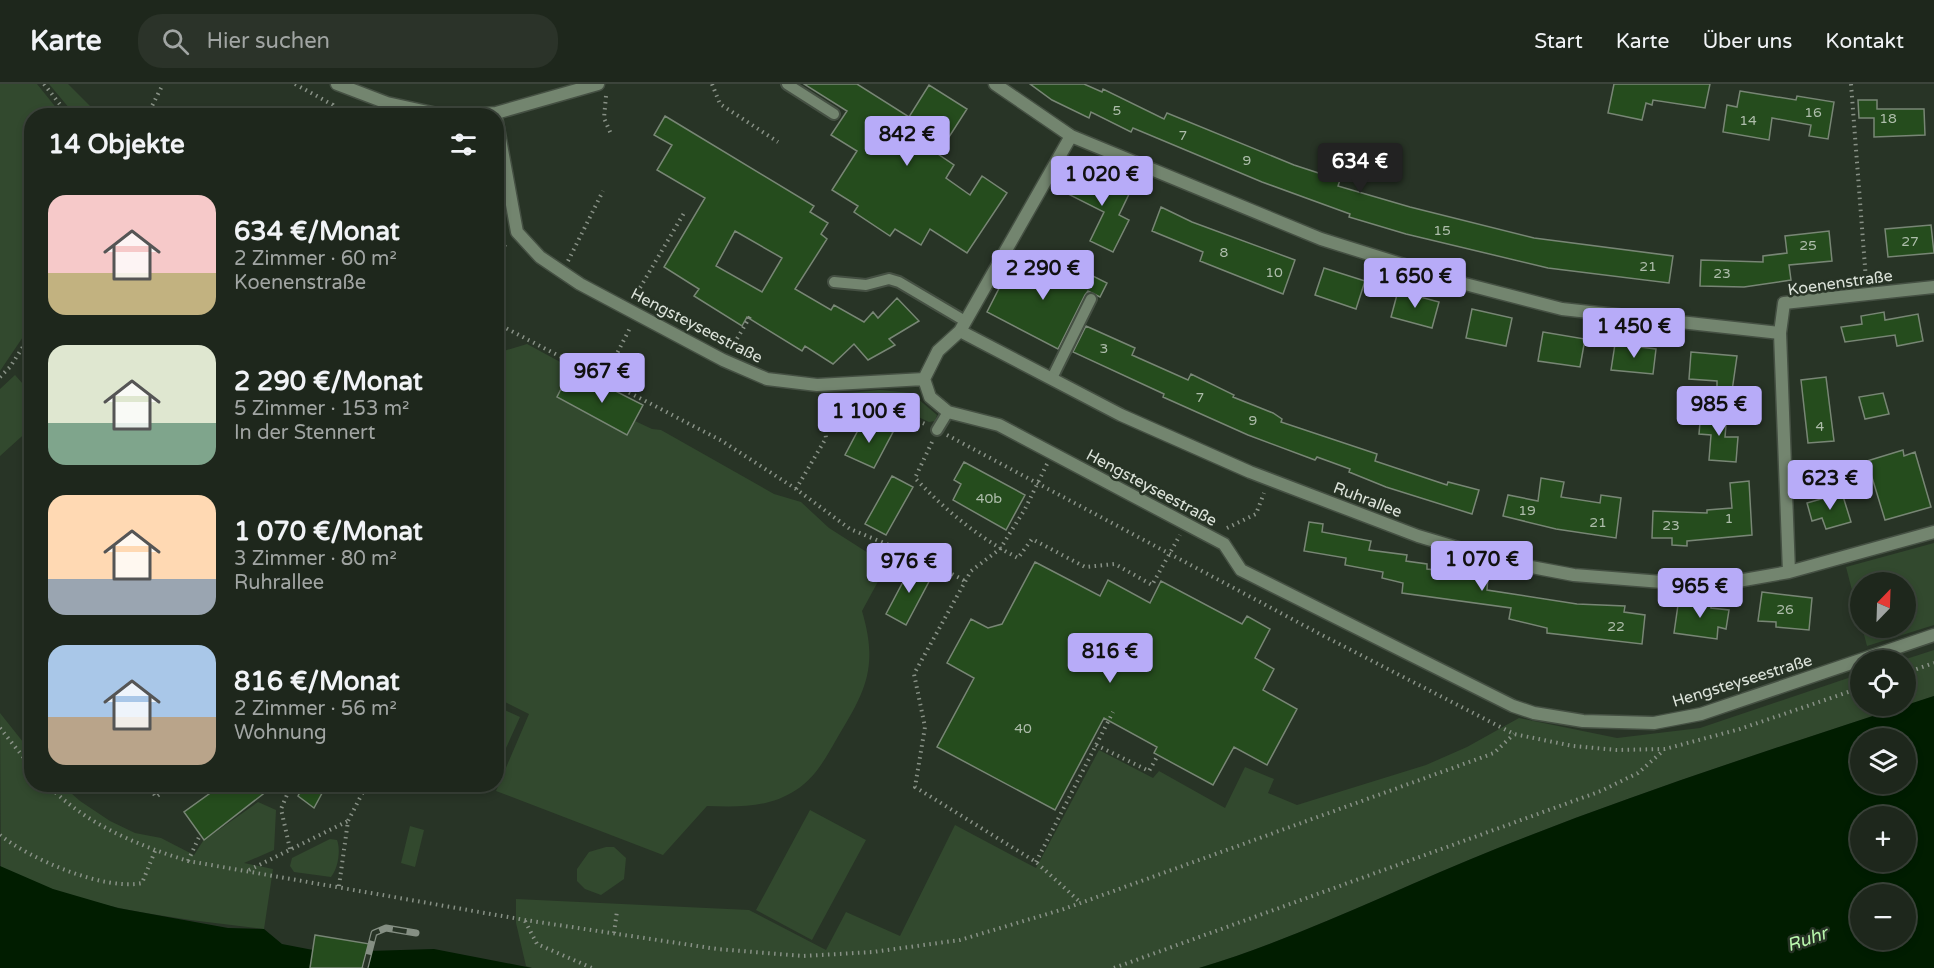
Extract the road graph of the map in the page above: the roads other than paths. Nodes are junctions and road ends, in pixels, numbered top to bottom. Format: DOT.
graph roads {
  1 [pos="337,84"];
  2 [pos="787,84"];
  3 [pos="995,84"];
  4 [pos="602,88"];
  5 [pos="410,108"];
  6 [pos="504,113"];
  7 [pos="834,114"];
  8 [pos="1071,136"];
  9 [pos="504,160"];
  10 [pos="834,282"];
  11 [pos="1934,287"];
  12 [pos="1091,299"];
  13 [pos="963,326"];
  14 [pos="1780,333"];
  15 [pos="1052,378"];
  16 [pos="924,379"];
  17 [pos="948,412"];
  18 [pos="937,430"];
  19 [pos="1934,532"];
  20 [pos="1790,572"];
  21 [pos="1934,635"];
  1 -- 5 [label="street"];
  2 -- 7 [label="lane"];
  3 -- 8 [label="street"];
  4 -- 6 [label="street"];
  8 -- 13 [label="street"];
  8 -- 14 [label="street"];
  9 -- 16 [label="street, Hengsteyseestraße"];
  10 -- 13 [label="lane"];
  11 -- 14 [label="street, Koenenstraße"];
  12 -- 15 [label="lane"];
  13 -- 15 [label="street, Ruhrallee"];
  13 -- 16 [label="street"];
  14 -- 20 [label="street"];
  15 -- 20 [label="street, Ruhrallee"];
  16 -- 17 [label="street"];
  17 -- 18 [label="lane"];
  17 -- 21 [label="street, Hengsteyseestraße"];
  19 -- 20 [label="street, Ruhrallee"];
}
